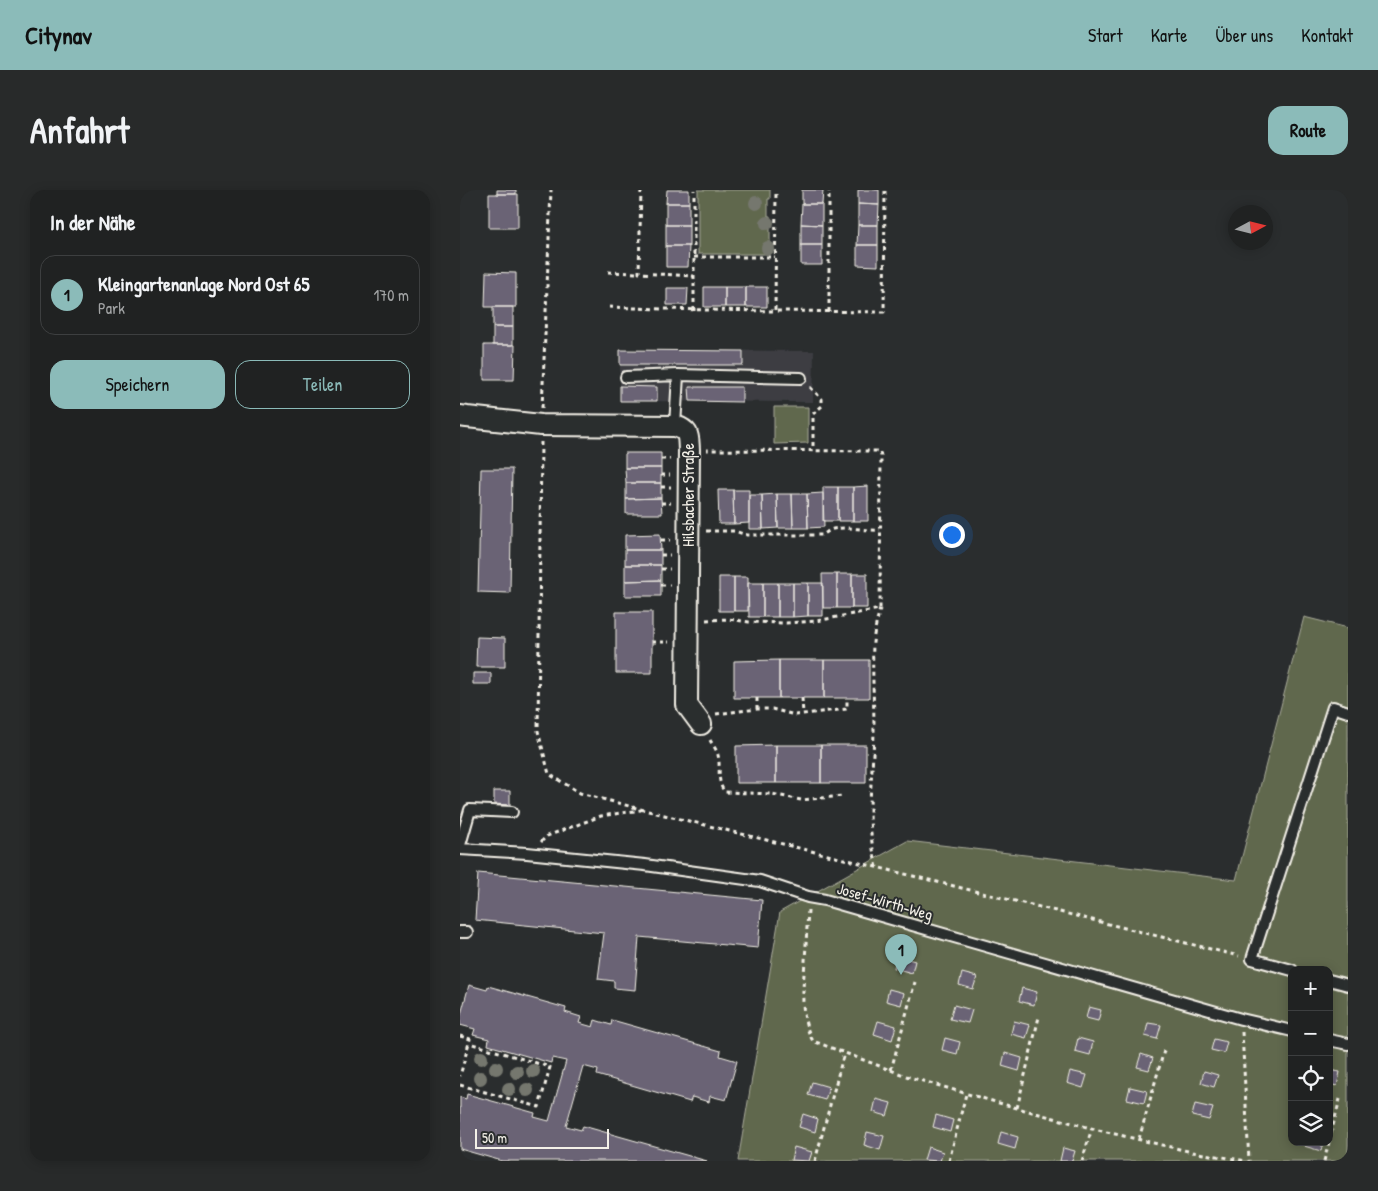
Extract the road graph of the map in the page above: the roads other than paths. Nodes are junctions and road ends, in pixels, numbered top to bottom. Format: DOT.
graph roads {
  1 [pos="678,375"];
  2 [pos="626,376"];
  3 [pos="801,378"];
  4 [pos="460,416"];
  5 [pos="675,426"];
  6 [pos="1348,712"];
  7 [pos="698,720"];
  8 [pos="512,812"];
  9 [pos="460,845"];
  10 [pos="460,849"];
  11 [pos="1288,969"];
  12 [pos="1333,981"];
  13 [pos="1348,985"];
  14 [pos="1288,1030"];
  15 [pos="1333,1041"];
  16 [pos="1348,1044"];
  1 -- 2 [label="lane"];
  1 -- 3 [label="lane"];
  1 -- 5 [label="lane"];
  4 -- 5 [label="street, Hilsbacher Straße"];
  5 -- 7 [label="street, Hilsbacher Straße"];
  6 -- 11 [label="lane"];
  8 -- 9 [label="lane"];
  10 -- 14 [label="lane, Josef-Wirth-Weg"];
  12 -- 13 [label="lane"];
  15 -- 16 [label="lane"];
}
